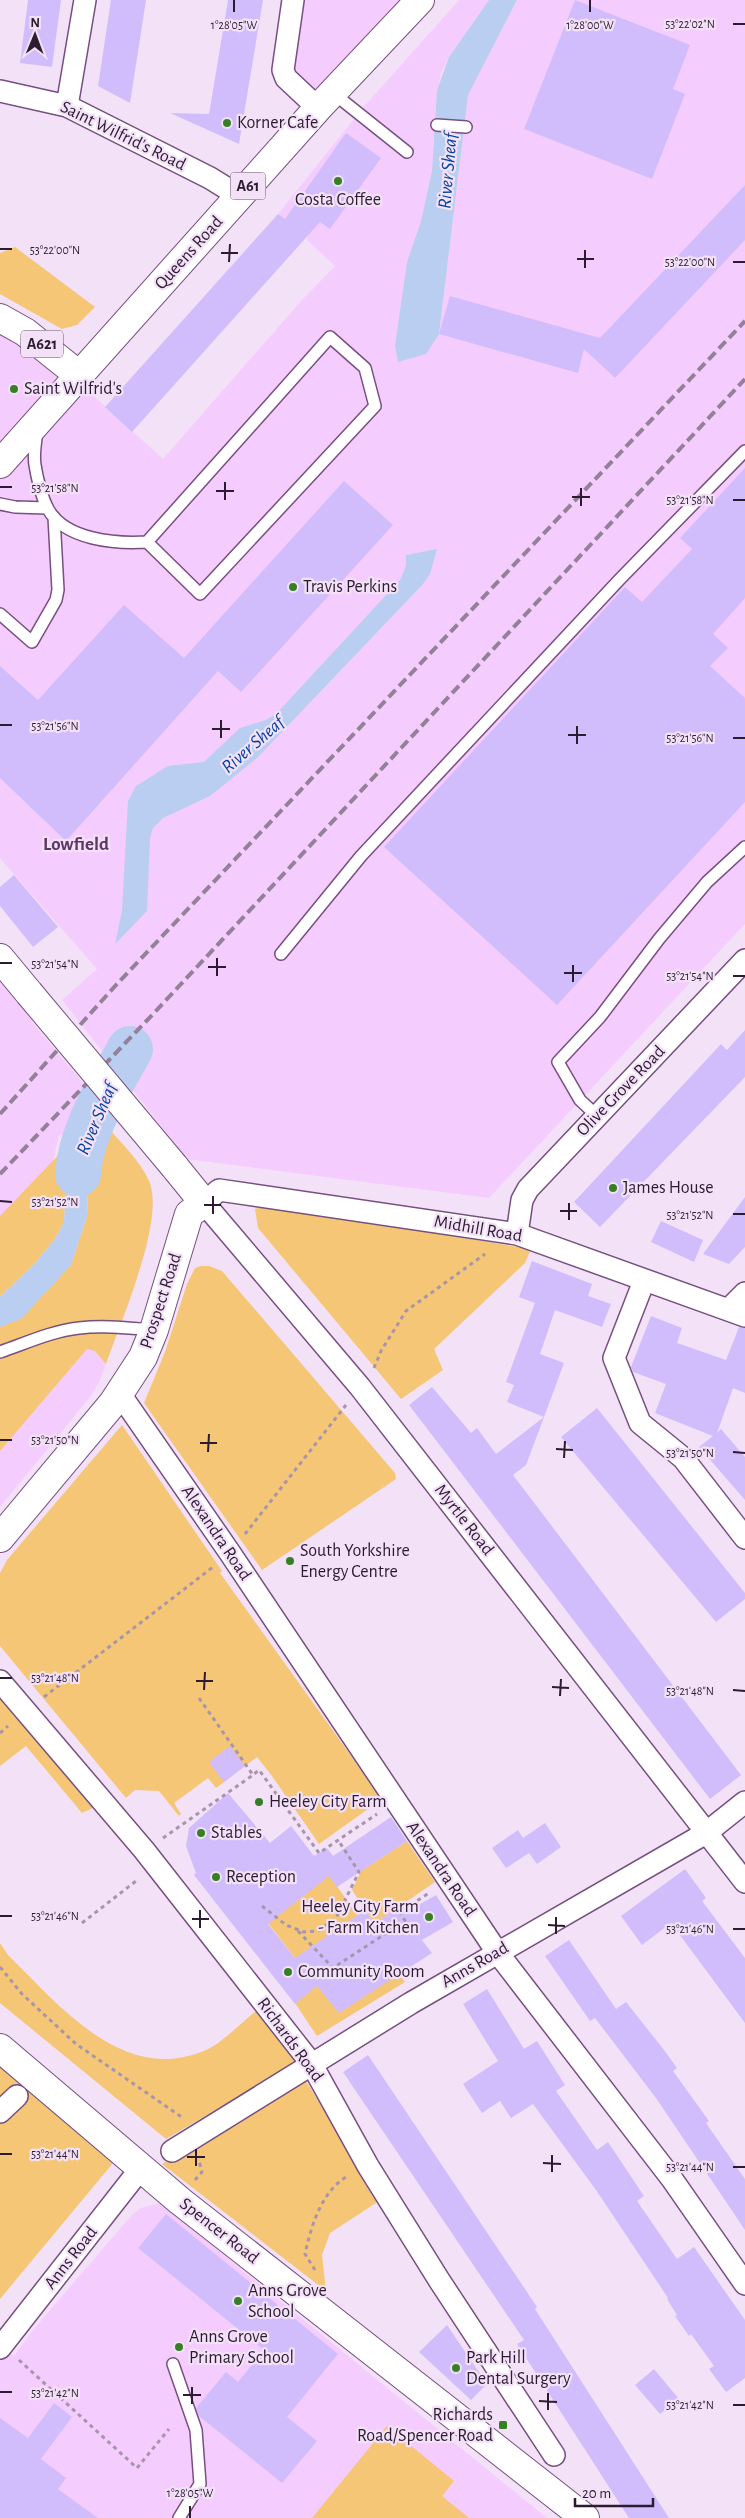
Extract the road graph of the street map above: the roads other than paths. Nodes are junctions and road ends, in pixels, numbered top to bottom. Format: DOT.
graph roads {
  1 [pos="85,0"];
  2 [pos="293,0"];
  3 [pos="420,0"];
  4 [pos="0,92"];
  5 [pos="326,101"];
  6 [pos="68,106"];
  7 [pos="437,125"];
  8 [pos="466,128"];
  9 [pos="407,152"];
  10 [pos="240,196"];
  11 [pos="0,318"];
  12 [pos="80,376"];
  13 [pos="37,423"];
  14 [pos="745,451"];
  15 [pos="0,464"];
  16 [pos="0,504"];
  17 [pos="50,513"];
  18 [pos="146,542"];
  19 [pos="0,614"];
  20 [pos="745,847"];
  21 [pos="281,954"];
  22 [pos="0,958"];
  23 [pos="745,960"];
  24 [pos="597,1116"];
  25 [pos="204,1203"];
  26 [pos="518,1234"];
  27 [pos="644,1280"];
  28 [pos="745,1293"];
  29 [pos="737,1313"];
  30 [pos="154,1330"];
  31 [pos="0,1352"];
  32 [pos="120,1394"];
  33 [pos="0,1538"];
  34 [pos="745,1538"];
  35 [pos="0,1681"];
  36 [pos="745,1802"];
  37 [pos="706,1833"];
  38 [pos="745,1882"];
  39 [pos="497,1952"];
  40 [pos="0,2048"];
  41 [pos="311,2063"];
  42 [pos="17,2096"];
  43 [pos="0,2112"];
  44 [pos="172,2150"];
  45 [pos="142,2168"];
  46 [pos="745,2284"];
  47 [pos="1,2346"];
  48 [pos="173,2364"];
  49 [pos="554,2456"];
  50 [pos="179,2518"];
  51 [pos="585,2518"];
  1 -- 6 [label="street"];
  2 -- 5 [label="street"];
  3 -- 5 [label="main road, Queens Road / A61"];
  4 -- 6 [label="street, Saint Wilfrid's Road"];
  5 -- 9 [label="lane"];
  5 -- 10 [label="main road, Queens Road / A61"];
  6 -- 10 [label="street, Saint Wilfrid's Road"];
  7 -- 8 [label="lane"];
  10 -- 12 [label="main road, Queens Road / A61"];
  11 -- 12 [label="main road, A621"];
  12 -- 13 [label="main road, Queens Road / A61"];
  13 -- 15 [label="main road, Queens Road / A61"];
  13 -- 17 [label="lane"];
  14 -- 21 [label="lane"];
  16 -- 17 [label="lane"];
  17 -- 18 [label="lane"];
  17 -- 19 [label="lane"];
  18 -- 18 [label="lane"];
  20 -- 24 [label="lane"];
  22 -- 25 [label="main road, Myrtle Road, bridge"];
  23 -- 24 [label="street, Olive Grove Road"];
  24 -- 26 [label="street, Olive Grove Road"];
  25 -- 26 [label="street, Midhill Road"];
  25 -- 30 [label="main road, Prospect Road"];
  25 -- 37 [label="street, Myrtle Road"];
  26 -- 27 [label="street, Midhill Road"];
  27 -- 29 [label="street, Midhill Road"];
  27 -- 34 [label="street"];
  28 -- 29 [label="street"];
  30 -- 31 [label="lane"];
  30 -- 32 [label="main road, Prospect Road"];
  32 -- 33 [label="main road, Prospect Road"];
  32 -- 39 [label="street, Alexandra Road"];
  35 -- 41 [label="street, Richards Road"];
  36 -- 37 [label="street, Anns Road"];
  37 -- 38 [label="street, Myrtle Road"];
  37 -- 39 [label="street, Anns Road"];
  39 -- 41 [label="street, Anns Road"];
  39 -- 46 [label="street, Alexandra Road"];
  40 -- 45 [label="main road, Spencer Road"];
  41 -- 44 [label="street, Anns Road"];
  41 -- 49 [label="street, Richards Road"];
  42 -- 43 [label="street"];
  45 -- 47 [label="street, Anns Road"];
  45 -- 51 [label="main road, Spencer Road"];
  48 -- 50 [label="lane"];
}
